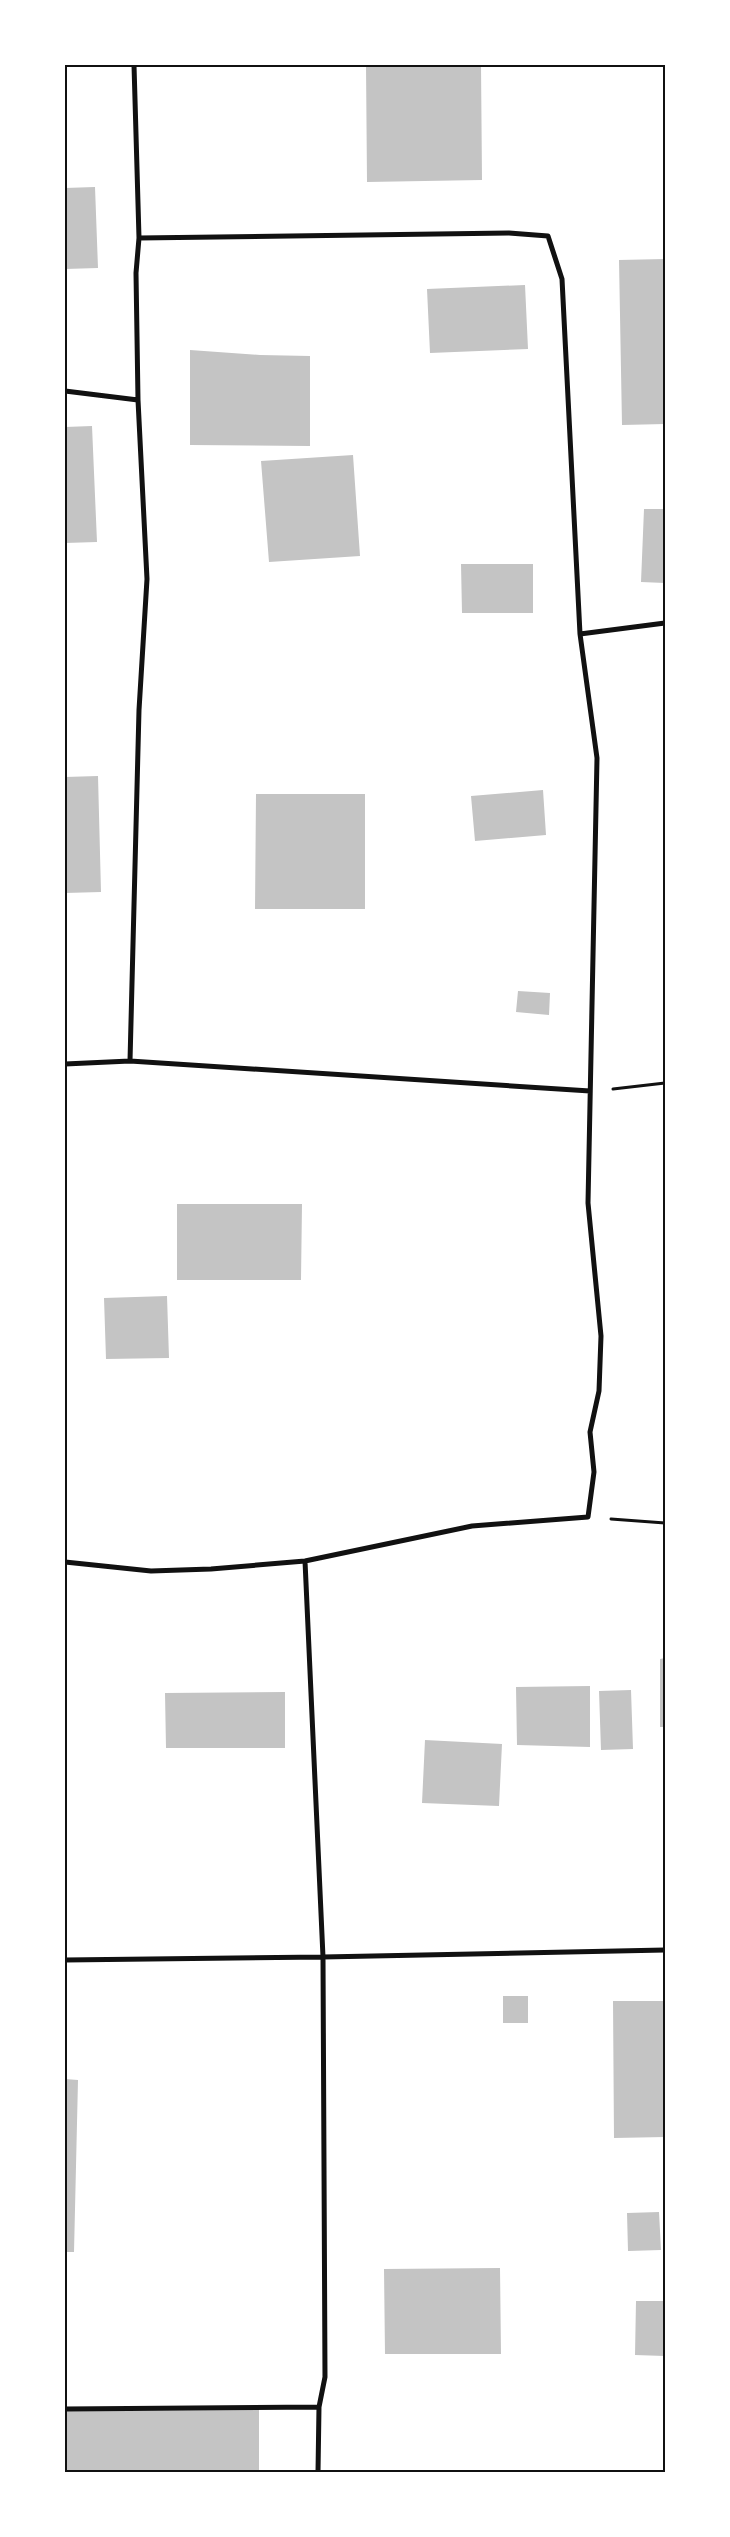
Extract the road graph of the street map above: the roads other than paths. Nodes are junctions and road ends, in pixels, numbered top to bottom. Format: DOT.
graph roads {
  1 [pos="134,65"];
  2 [pos="139,238"];
  3 [pos="65,391"];
  4 [pos="138,400"];
  5 [pos="665,623"];
  6 [pos="580,634"];
  7 [pos="130,1061"];
  8 [pos="65,1064"];
  9 [pos="590,1091"];
  10 [pos="305,1561"];
  11 [pos="65,1562"];
  12 [pos="665,1950"];
  13 [pos="323,1957"];
  14 [pos="65,1960"];
  15 [pos="319,2407"];
  16 [pos="65,2409"];
  17 [pos="318,2472"];
  1 -- 2 [label="street"];
  2 -- 4 [label="street"];
  2 -- 6 [label="street"];
  3 -- 4 [label="street"];
  4 -- 7 [label="street"];
  5 -- 6 [label="street"];
  6 -- 9 [label="street"];
  7 -- 8 [label="street"];
  7 -- 9 [label="street"];
  9 -- 10 [label="street"];
  10 -- 11 [label="street"];
  10 -- 13 [label="street"];
  12 -- 13 [label="street"];
  13 -- 14 [label="street"];
  13 -- 15 [label="street"];
  15 -- 16 [label="street"];
  15 -- 17 [label="street"];
}
